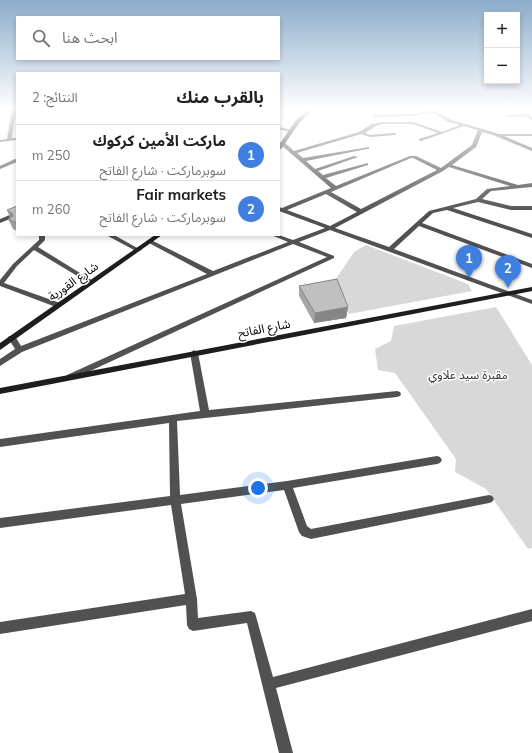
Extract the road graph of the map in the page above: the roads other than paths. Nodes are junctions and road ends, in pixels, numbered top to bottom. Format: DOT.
graph roads {
  1 [pos="325,143"];
  2 [pos="475,143"];
  3 [pos="516,143"];
  4 [pos="281,146"];
  5 [pos="367,148"];
  6 [pos="532,150"];
  7 [pos="293,152"];
  8 [pos="356,158"];
  9 [pos="16,160"];
  10 [pos="301,160"];
  11 [pos="366,164"];
  12 [pos="448,165"];
  13 [pos="0,168"];
  14 [pos="441,170"];
  15 [pos="314,171"];
  16 [pos="322,177"];
  17 [pos="532,185"];
  18 [pos="519,186"];
  19 [pos="335,188"];
  20 [pos="327,192"];
  21 [pos="478,200"];
  22 [pos="448,207"];
  23 [pos="532,208"];
  24 [pos="281,209"];
  25 [pos="362,212"];
  26 [pos="16,214"];
  27 [pos="0,220"];
  28 [pos="419,224"];
  29 [pos="330,228"];
  30 [pos="42,236"];
  31 [pos="111,236"];
  32 [pos="158,236"];
  33 [pos="276,236"];
  34 [pos="532,236"];
  35 [pos="151,242"];
  36 [pos="292,243"];
  37 [pos="33,248"];
  38 [pos="138,250"];
  39 [pos="390,250"];
  40 [pos="532,266"];
  41 [pos="213,274"];
  42 [pos="91,282"];
  43 [pos="0,284"];
  44 [pos="532,289"];
  45 [pos="510,294"];
  46 [pos="532,302"];
  47 [pos="58,305"];
  48 [pos="12,338"];
  49 [pos="0,346"];
  50 [pos="19,350"];
  51 [pos="194,354"];
  52 [pos="0,363"];
  53 [pos="70,377"];
  54 [pos="0,391"];
  55 [pos="397,394"];
  56 [pos="205,414"];
  57 [pos="173,419"];
  58 [pos="0,443"];
  59 [pos="437,460"];
  60 [pos="287,485"];
  61 [pos="489,498"];
  62 [pos="175,499"];
  63 [pos="0,523"];
  64 [pos="191,599"];
  65 [pos="532,615"];
  66 [pos="0,628"];
  67 [pos="268,684"];
  68 [pos="286,753"];
  1 -- 7 [label="street"];
  2 -- 12 [label="street"];
  3 -- 6 [label="street"];
  4 -- 7 [label="street"];
  5 -- 10 [label="street"];
  7 -- 10 [label="street"];
  8 -- 15 [label="street"];
  9 -- 13 [label="street"];
  10 -- 15 [label="street"];
  11 -- 16 [label="street"];
  12 -- 14 [label="street"];
  12 -- 18 [label="street"];
  14 -- 19 [label="street"];
  14 -- 25 [label="street"];
  15 -- 16 [label="street"];
  16 -- 19 [label="street"];
  17 -- 18 [label="street"];
  18 -- 21 [label="street"];
  19 -- 20 [label="street"];
  20 -- 24 [label="street"];
  20 -- 25 [label="street"];
  21 -- 22 [label="street"];
  21 -- 23 [label="street"];
  22 -- 28 [label="street"];
  22 -- 34 [label="street"];
  24 -- 29 [label="street"];
  25 -- 29 [label="street"];
  26 -- 27 [label="street"];
  28 -- 39 [label="street"];
  28 -- 40 [label="street"];
  29 -- 36 [label="street"];
  29 -- 39 [label="street"];
  30 -- 37 [label="street"];
  31 -- 38 [label="street"];
  32 -- 35 [label="street, شارع القورية"];
  33 -- 36 [label="street"];
  35 -- 38 [label="street, شارع القورية"];
  35 -- 41 [label="street"];
  36 -- 41 [label="street"];
  36 -- 53 [label="street"];
  37 -- 42 [label="street"];
  37 -- 43 [label="street"];
  38 -- 42 [label="street, شارع القورية"];
  39 -- 45 [label="street"];
  41 -- 50 [label="street"];
  42 -- 47 [label="street, شارع القورية"];
  43 -- 47 [label="street"];
  44 -- 45 [label="street, شارع الفاتح"];
  45 -- 46 [label="street"];
  45 -- 51 [label="street, شارع الفاتح"];
  47 -- 48 [label="street, شارع القورية"];
  48 -- 49 [label="street, شارع القورية"];
  48 -- 50 [label="street"];
  50 -- 52 [label="street"];
  51 -- 53 [label="street, شارع الفاتح"];
  51 -- 56 [label="street"];
  53 -- 54 [label="street, شارع الفاتح"];
  55 -- 56 [label="street"];
  56 -- 57 [label="street"];
  57 -- 58 [label="street"];
  57 -- 62 [label="street"];
  59 -- 60 [label="street"];
  60 -- 61 [label="street"];
  60 -- 62 [label="street"];
  62 -- 63 [label="street"];
  62 -- 64 [label="street"];
  64 -- 66 [label="street"];
  64 -- 67 [label="street"];
  65 -- 67 [label="street"];
  67 -- 68 [label="street"];
}
